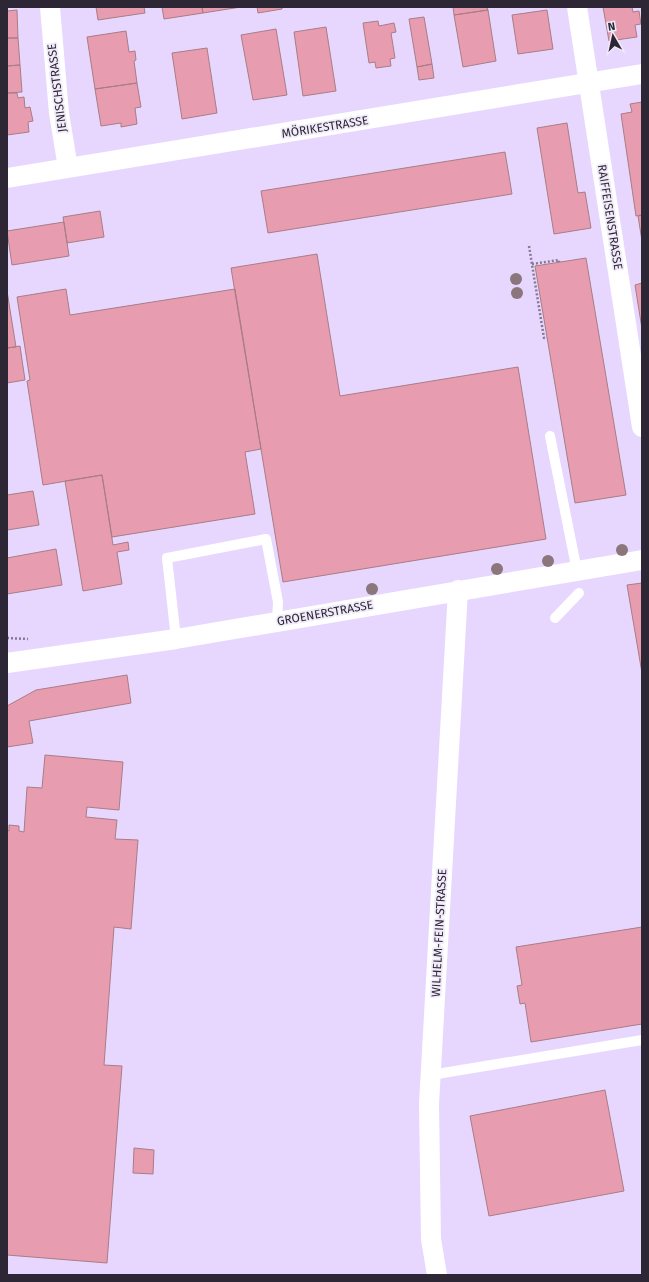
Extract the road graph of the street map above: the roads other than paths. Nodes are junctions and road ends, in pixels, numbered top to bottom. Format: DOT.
graph roads {
  1 [pos="50,7"];
  2 [pos="577,7"];
  3 [pos="642,74"];
  4 [pos="589,82"];
  5 [pos="68,168"];
  6 [pos="7,178"];
  7 [pos="642,427"];
  8 [pos="550,436"];
  9 [pos="642,560"];
  10 [pos="577,571"];
  11 [pos="458,590"];
  12 [pos="579,593"];
  13 [pos="555,618"];
  14 [pos="277,621"];
  15 [pos="176,638"];
  16 [pos="7,663"];
  17 [pos="642,1040"];
  18 [pos="431,1075"];
  19 [pos="437,1275"];
  1 -- 5 [label="street, JENISCHSTRASSE"];
  2 -- 4 [label="street, RAIFFEISENSTRASSE"];
  3 -- 4 [label="street, MÖRIKESTRASSE"];
  4 -- 5 [label="street, MÖRIKESTRASSE"];
  4 -- 7 [label="street, RAIFFEISENSTRASSE"];
  5 -- 6 [label="street, MÖRIKESTRASSE"];
  8 -- 10 [label="lane"];
  9 -- 10 [label="street, GROENERSTRASSE"];
  10 -- 11 [label="street, GROENERSTRASSE"];
  11 -- 14 [label="street, GROENERSTRASSE"];
  11 -- 18 [label="street, WILHELM-FEIN-STRASSE"];
  12 -- 13 [label="lane"];
  14 -- 15 [label="street, GROENERSTRASSE"];
  14 -- 15 [label="lane"];
  15 -- 16 [label="street, GROENERSTRASSE"];
  17 -- 18 [label="lane"];
  18 -- 19 [label="street, WILHELM-FEIN-STRASSE"];
}
